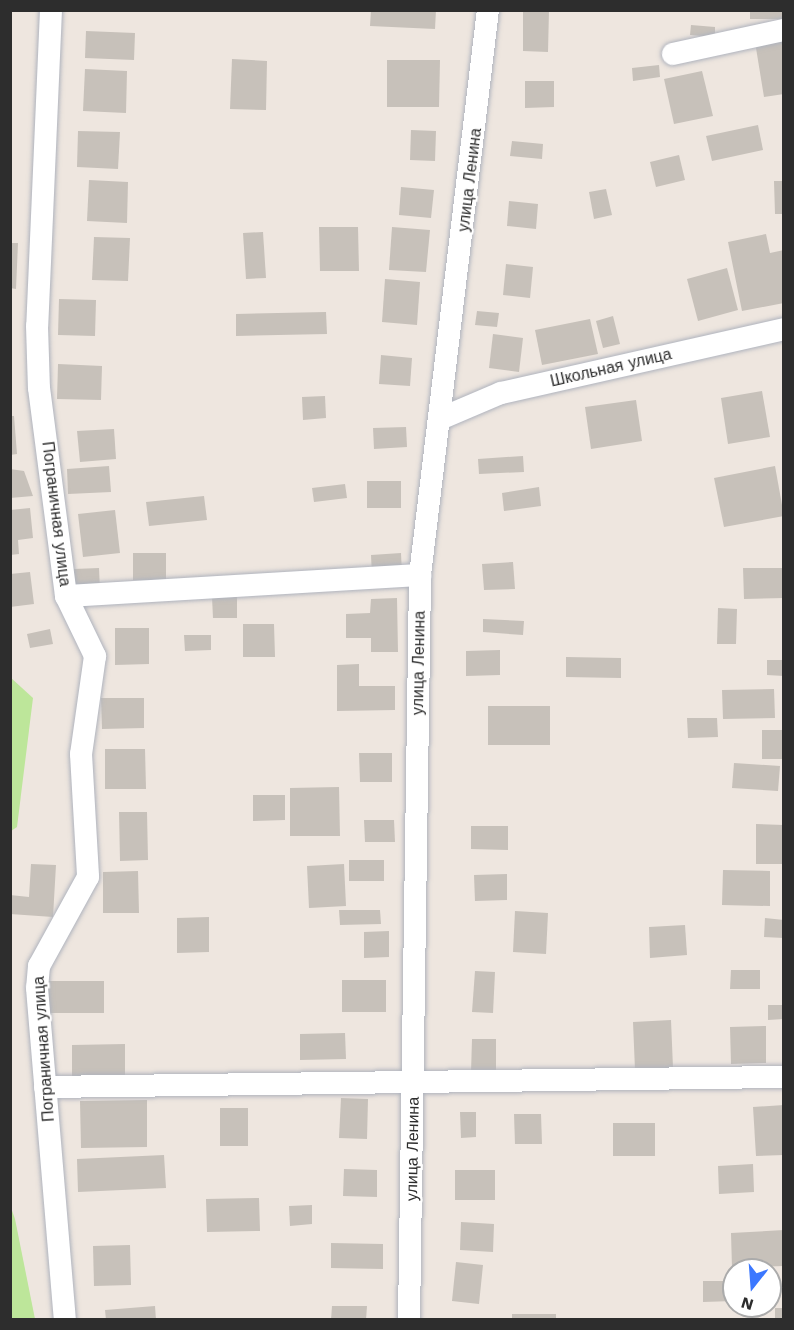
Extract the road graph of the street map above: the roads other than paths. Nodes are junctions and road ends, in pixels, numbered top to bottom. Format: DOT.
graph roads {
  1 [pos="51,10"];
  2 [pos="488,10"];
  3 [pos="783,30"];
  4 [pos="673,54"];
  5 [pos="783,329"];
  6 [pos="442,418"];
  7 [pos="420,575"];
  8 [pos="66,596"];
  9 [pos="783,1077"];
  10 [pos="414,1083"];
  11 [pos="45,1087"];
  12 [pos="64,1320"];
  13 [pos="409,1320"];
  1 -- 8 [label="street, Пограничная улица"];
  2 -- 6 [label="street, улица Ленина"];
  3 -- 4 [label="street"];
  5 -- 6 [label="street, Школьная улица"];
  6 -- 7 [label="street, улица Ленина"];
  7 -- 8 [label="street"];
  7 -- 10 [label="street, улица Ленина"];
  8 -- 11 [label="street, Пограничная улица"];
  9 -- 10 [label="street"];
  10 -- 11 [label="street"];
  10 -- 13 [label="street, улица Ленина"];
  11 -- 12 [label="street, Пограничная улица"];
}
